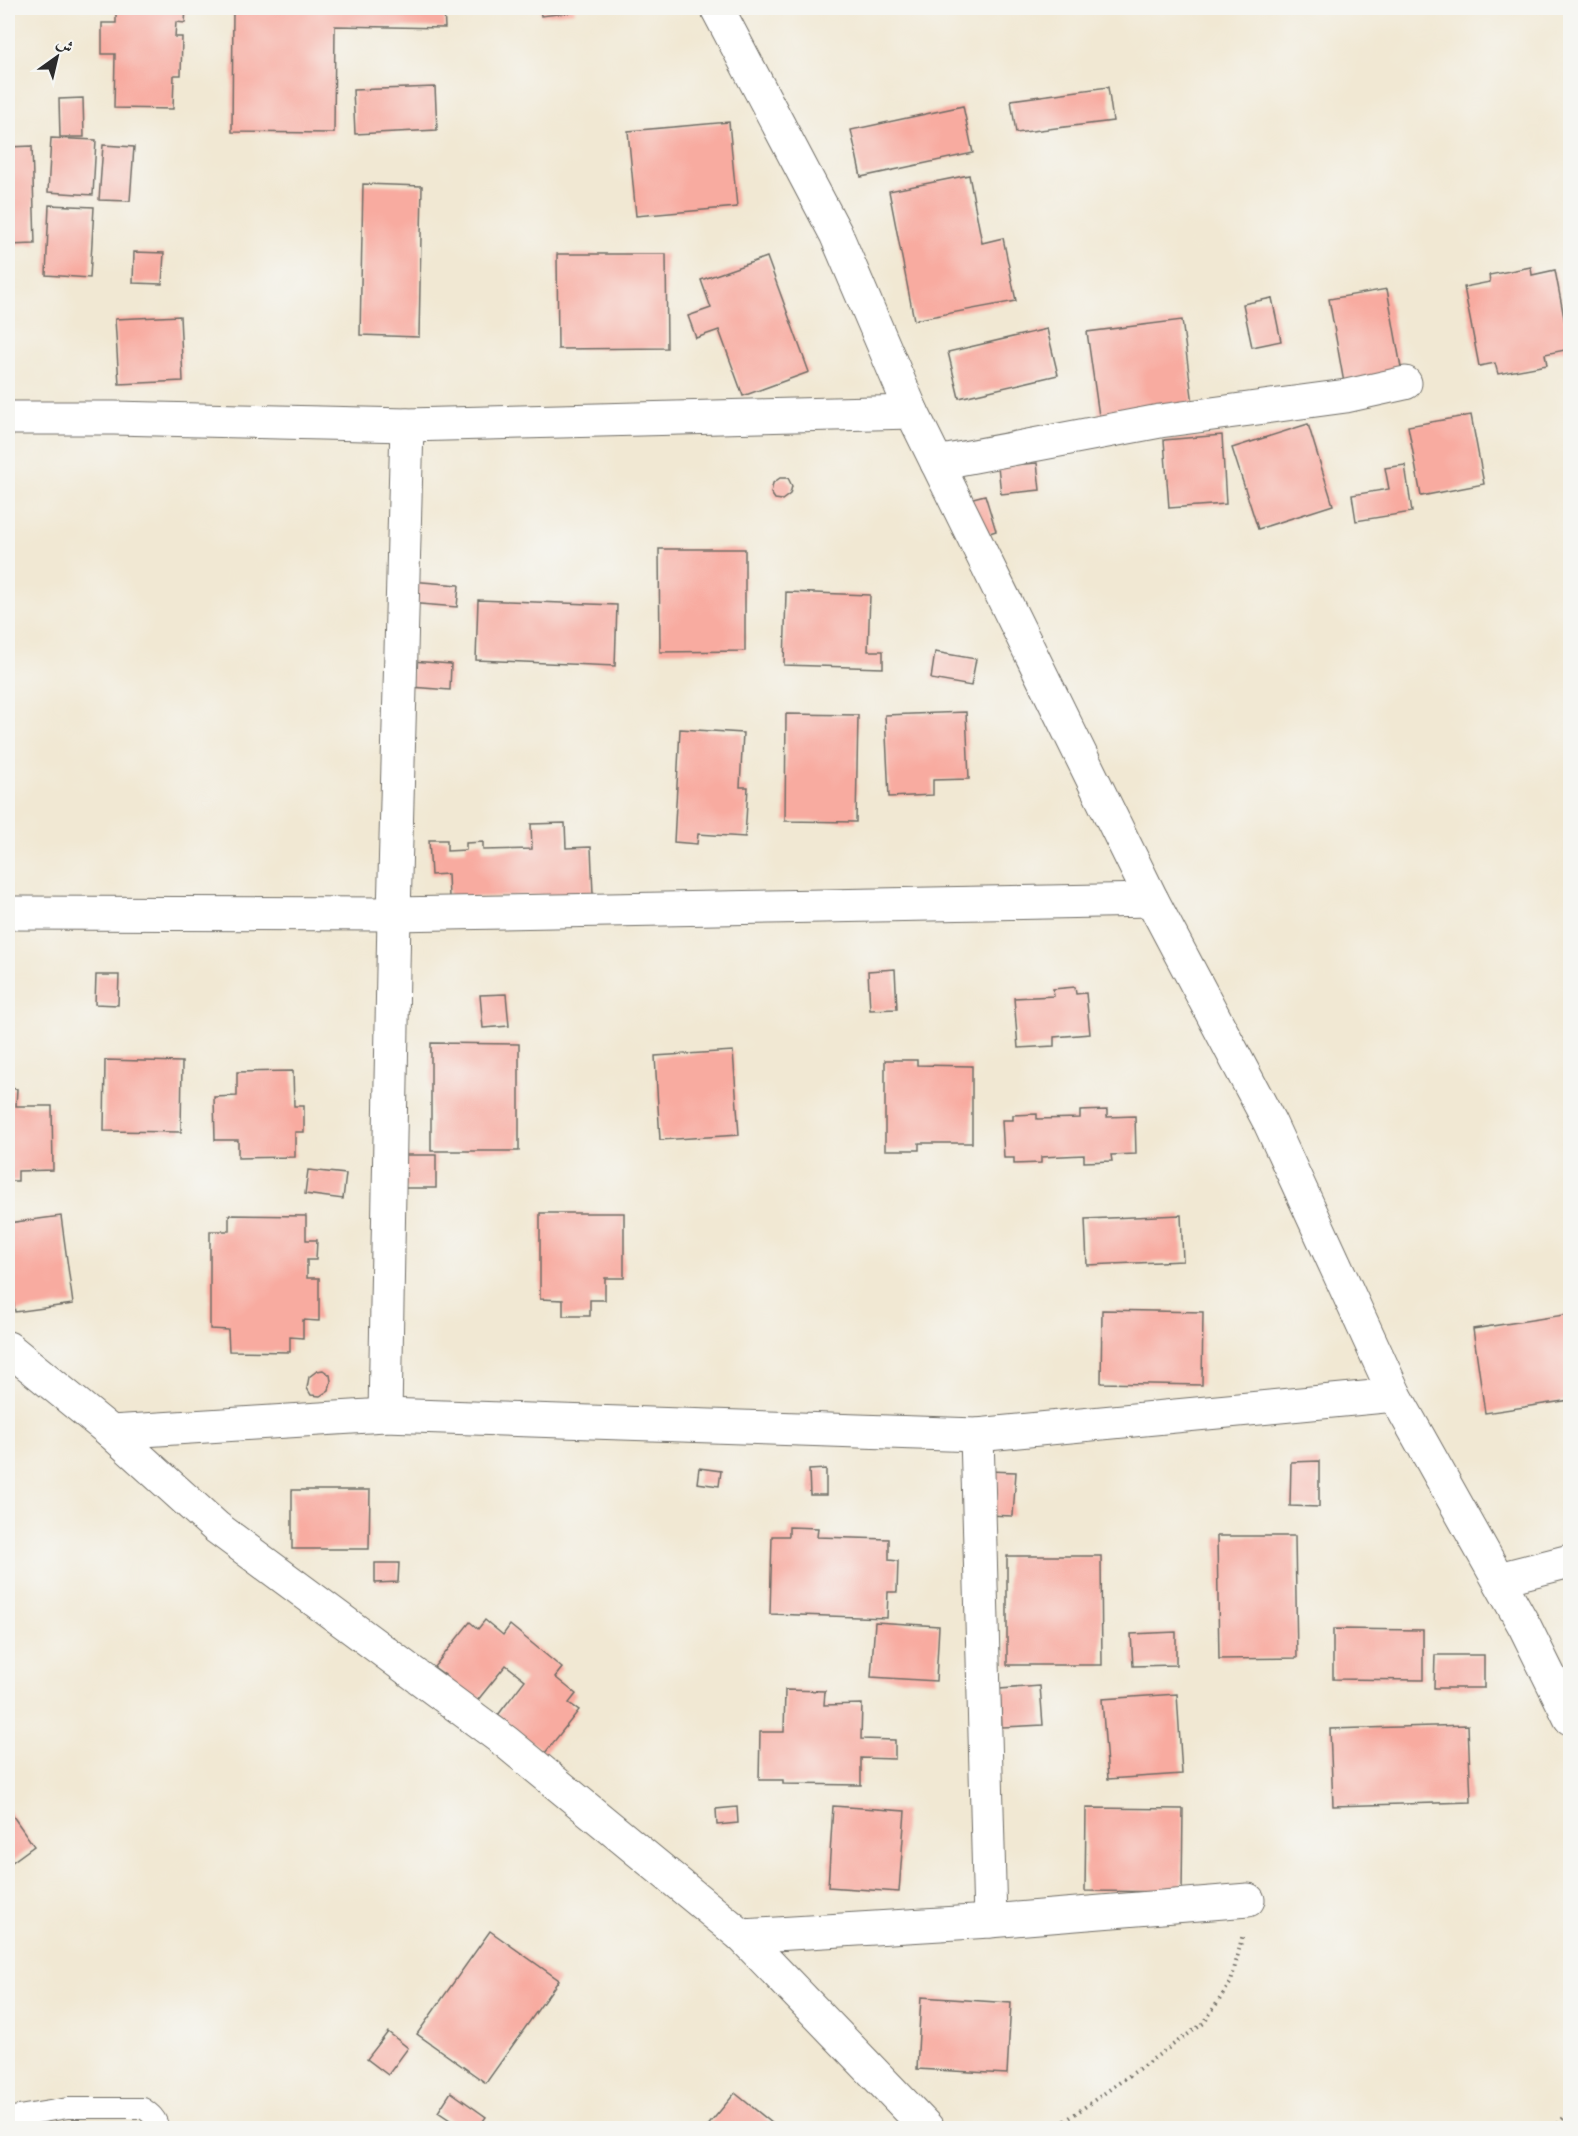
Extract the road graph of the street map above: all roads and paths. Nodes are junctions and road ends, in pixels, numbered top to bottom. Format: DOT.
graph roads {
  1 [pos="717,8"];
  2 [pos="1405,383"];
  3 [pos="912,412"];
  4 [pos="8,418"];
  5 [pos="407,425"];
  6 [pos="937,463"];
  7 [pos="1152,900"];
  8 [pos="8,913"];
  9 [pos="394,914"];
  10 [pos="8,1348"];
  11 [pos="1395,1395"];
  12 [pos="386,1415"];
  13 [pos="111,1432"];
  14 [pos="977,1435"];
  15 [pos="1570,1561"];
  16 [pos="1499,1580"];
  17 [pos="1570,1718"];
  18 [pos="1248,1900"];
  19 [pos="990,1921"];
  20 [pos="742,1936"];
  21 [pos="1570,2111"];
  22 [pos="8,2116"];
  23 [pos="158,2128"];
  24 [pos="927,2128"];
  25 [pos="1055,2128"];
  26 [pos="1554,2128"];
  1 -- 3 [label="street"];
  2 -- 6 [label="street"];
  3 -- 5 [label="street"];
  3 -- 6 [label="street"];
  4 -- 5 [label="street"];
  5 -- 9 [label="street"];
  6 -- 7 [label="street"];
  7 -- 9 [label="street"];
  7 -- 11 [label="street"];
  8 -- 9 [label="street"];
  9 -- 12 [label="street"];
  10 -- 13 [label="street"];
  11 -- 14 [label="street"];
  11 -- 16 [label="street"];
  12 -- 13 [label="street"];
  12 -- 14 [label="street"];
  13 -- 20 [label="street"];
  14 -- 19 [label="street"];
  15 -- 16 [label="street"];
  16 -- 17 [label="street"];
  18 -- 19 [label="street"];
  18 -- 25 [label="path"];
  19 -- 20 [label="street"];
  20 -- 24 [label="street"];
  21 -- 26 [label="path"];
  22 -- 23 [label="lane"];
}
